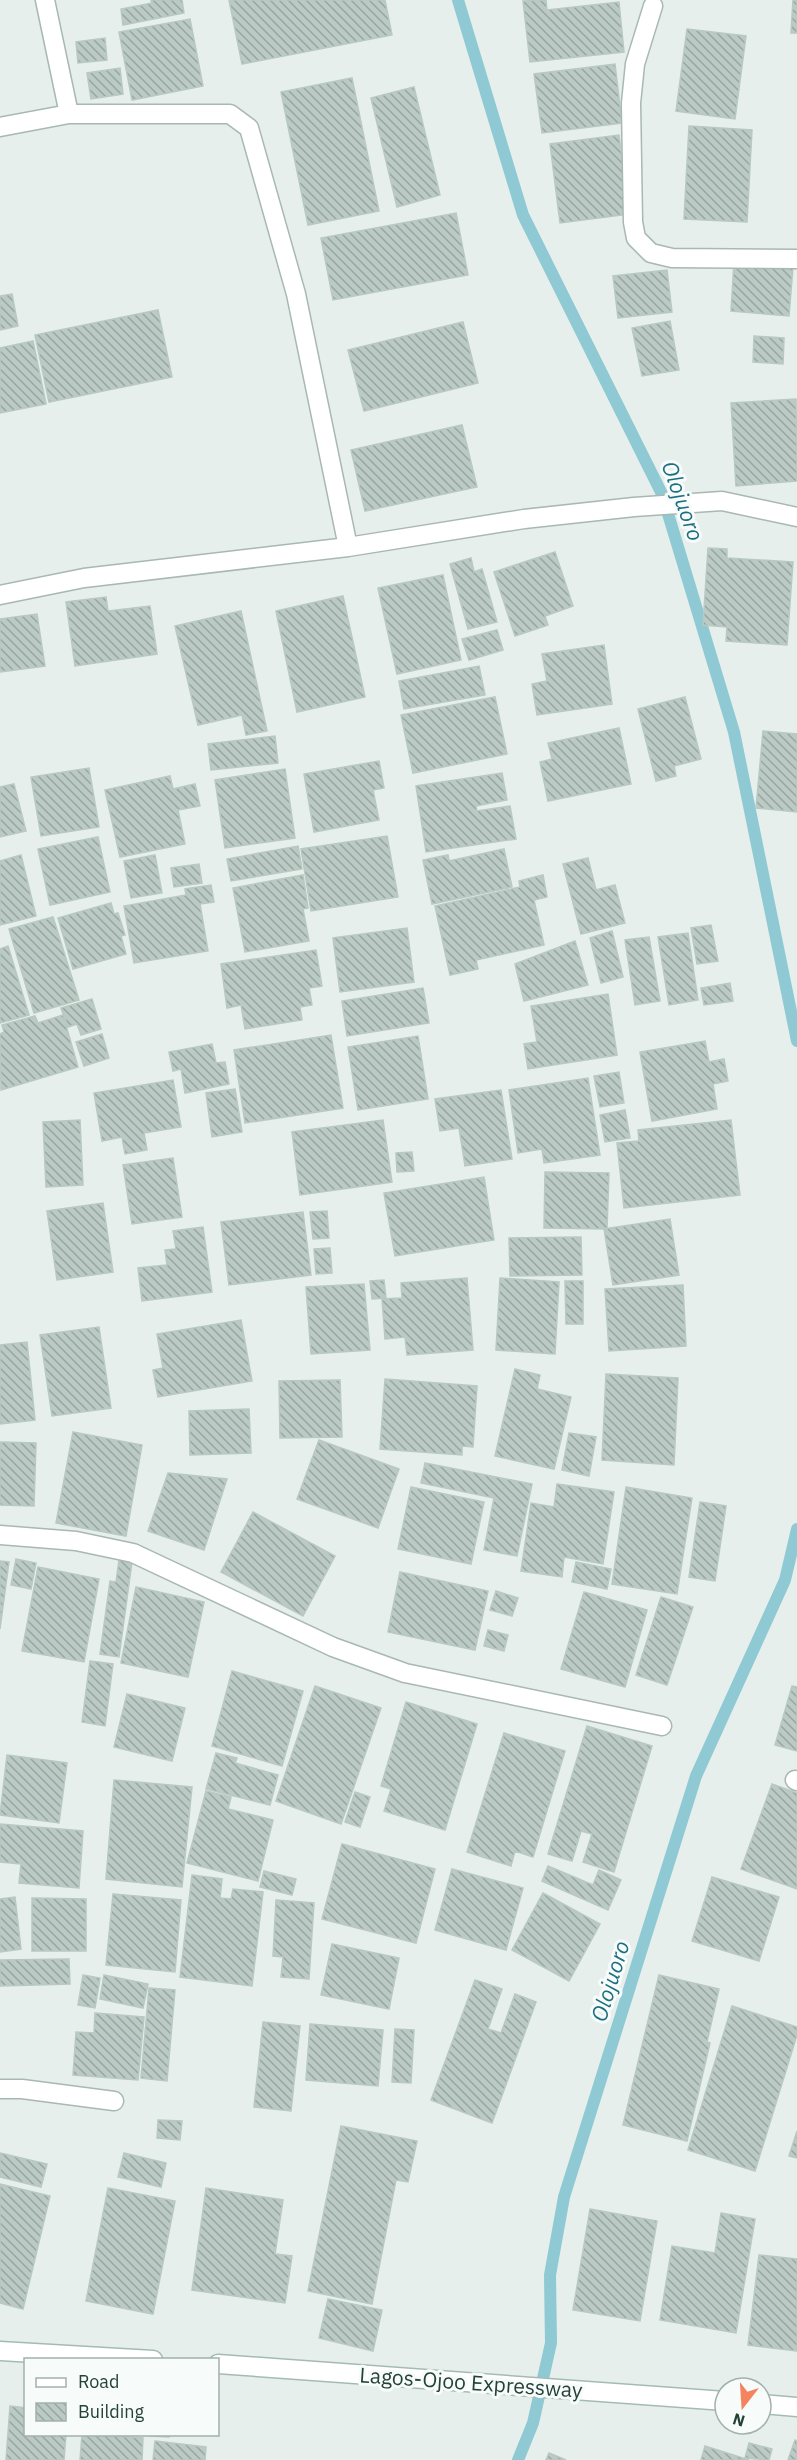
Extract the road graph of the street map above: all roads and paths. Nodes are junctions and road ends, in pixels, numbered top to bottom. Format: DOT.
graph roads {
  1 [pos="45,0"];
  2 [pos="653,6"];
  3 [pos="69,114"];
  4 [pos="0,127"];
  5 [pos="797,259"];
  6 [pos="797,517"];
  7 [pos="348,547"];
  8 [pos="0,595"];
  9 [pos="0,1535"];
  10 [pos="662,1726"];
  11 [pos="0,2089"];
  12 [pos="114,2101"];
  13 [pos="0,2351"];
  14 [pos="119,2358"];
  15 [pos="219,2364"];
  16 [pos="713,2400"];
  17 [pos="773,2405"];
  18 [pos="797,2407"];
  1 -- 3 [label="street"];
  2 -- 5 [label="street"];
  3 -- 4 [label="street"];
  3 -- 7 [label="street"];
  6 -- 7 [label="street"];
  7 -- 8 [label="street"];
  9 -- 10 [label="street"];
  11 -- 12 [label="street"];
  13 -- 14 [label="street"];
  15 -- 16 [label="street, Lagos-Ojoo Expressway"];
  17 -- 18 [label="street"];
}
